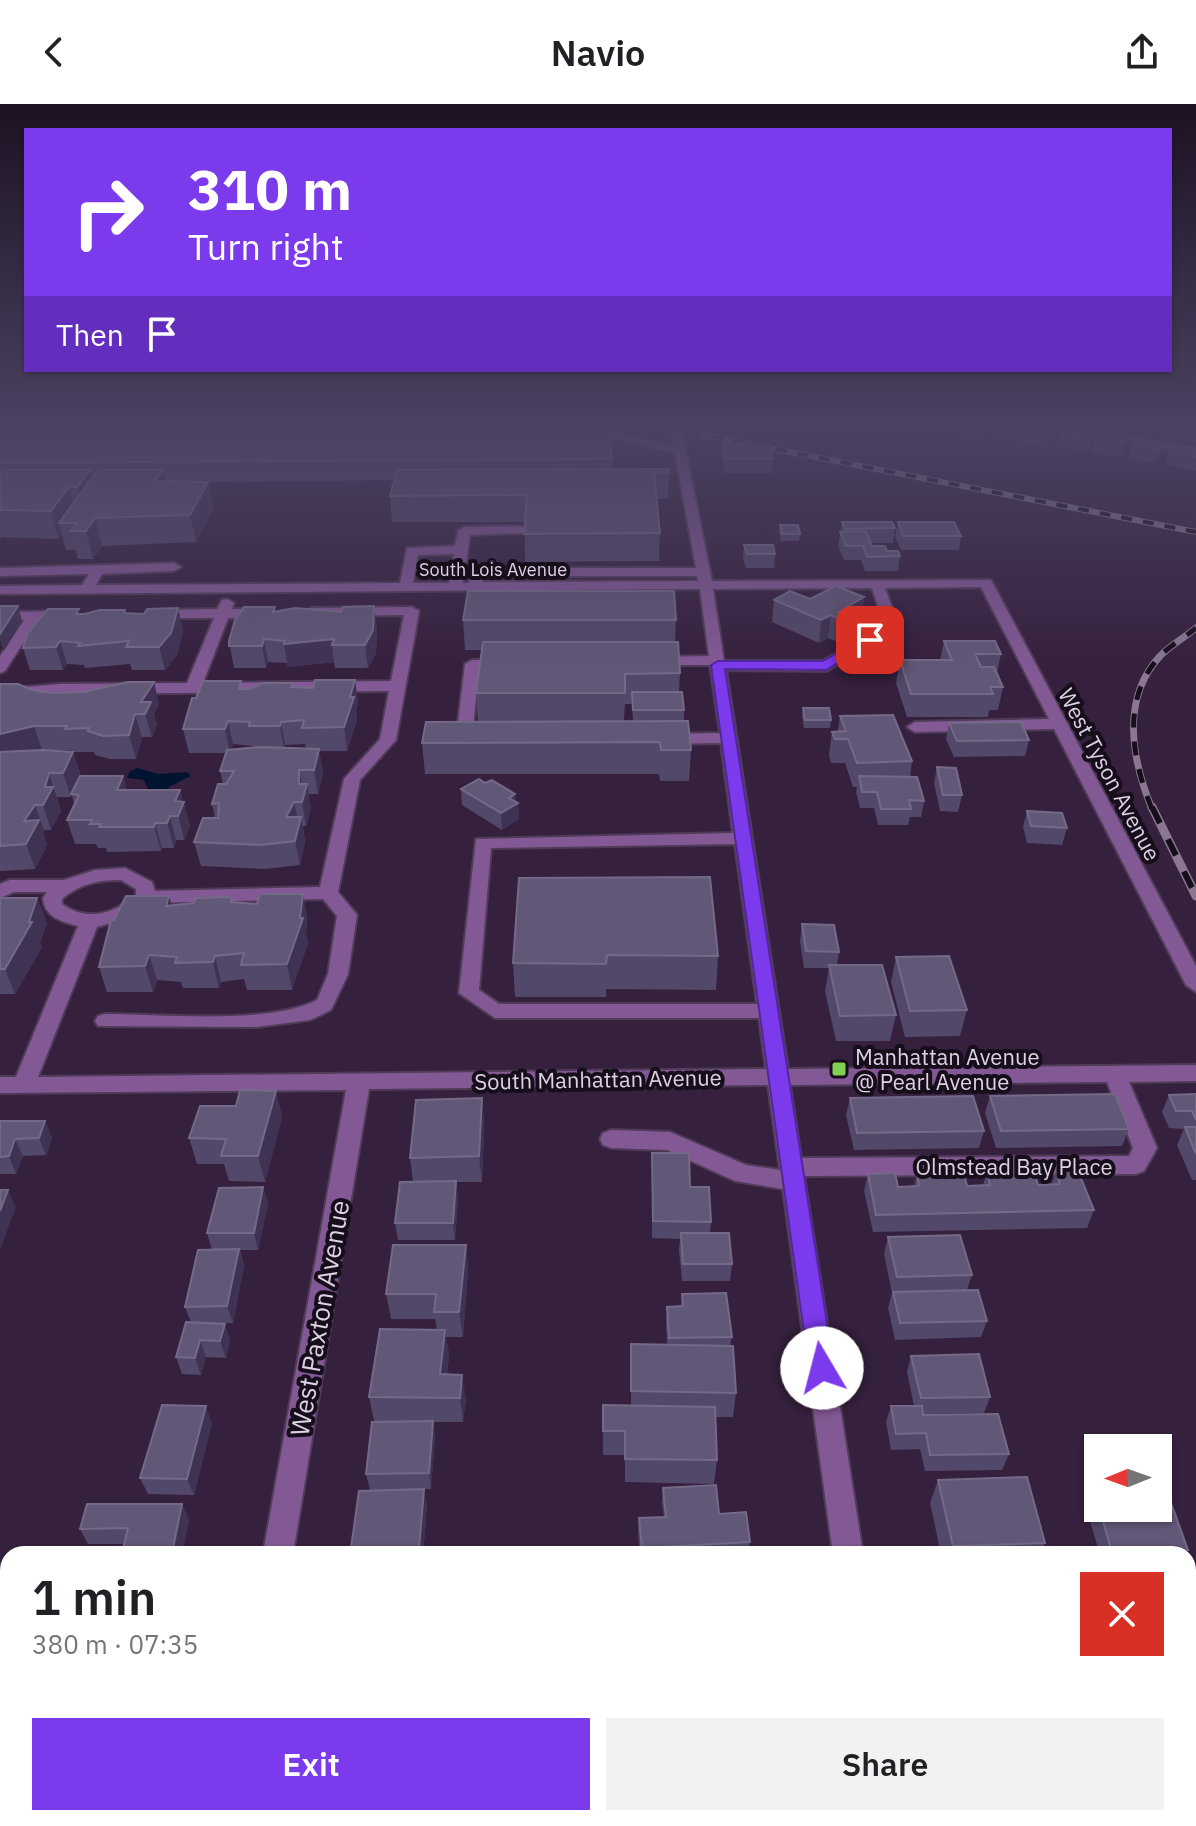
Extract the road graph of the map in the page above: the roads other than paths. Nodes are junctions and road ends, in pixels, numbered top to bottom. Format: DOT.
graph roads {
  1 [pos="692,508"];
  2 [pos="519,530"];
  3 [pos="461,550"];
  4 [pos="174,567"];
  5 [pos="98,570"];
  6 [pos="0,572"];
  7 [pos="705,579"];
  8 [pos="986,583"];
  9 [pos="877,584"];
  10 [pos="406,587"];
  11 [pos="455,587"];
  12 [pos="480,587"];
  13 [pos="233,589"];
  14 [pos="0,590"];
  15 [pos="86,590"];
  16 [pos="492,603"];
  17 [pos="144,614"];
  18 [pos="223,614"];
  19 [pos="34,615"];
  20 [pos="82,615"];
  21 [pos="0,616"];
  22 [pos="640,661"];
  23 [pos="718,662"];
  24 [pos="518,663"];
  25 [pos="0,668"];
  26 [pos="398,686"];
  27 [pos="193,688"];
  28 [pos="0,694"];
  29 [pos="1060,724"];
  30 [pos="915,727"];
  31 [pos="729,738"];
  32 [pos="646,739"];
  33 [pos="476,746"];
  34 [pos="744,838"];
  35 [pos="0,892"];
  36 [pos="59,892"];
  37 [pos="328,893"];
  38 [pos="146,897"];
  39 [pos="0,899"];
  40 [pos="90,921"];
  41 [pos="1196,985"];
  42 [pos="770,1011"];
  43 [pos="105,1021"];
  44 [pos="1196,1073"];
  45 [pos="1115,1074"];
  46 [pos="780,1077"];
  47 [pos="359,1081"];
  48 [pos="0,1085"];
  49 [pos="24,1085"];
  50 [pos="611,1139"];
  51 [pos="794,1174"];
  52 [pos="279,1546"];
  53 [pos="847,1546"];
  1 -- 7 [label="street"];
  2 -- 3 [label="street"];
  3 -- 10 [label="street"];
  3 -- 11 [label="street"];
  4 -- 5 [label="street"];
  5 -- 6 [label="street"];
  5 -- 15 [label="street"];
  7 -- 9 [label="street, South Lois Avenue"];
  7 -- 12 [label="street, South Lois Avenue"];
  7 -- 12 [label="street"];
  7 -- 23 [label="street"];
  8 -- 9 [label="street, South Lois Avenue"];
  8 -- 29 [label="street, West Tyson Avenue"];
  9 -- 23 [label="street"];
  10 -- 11 [label="street, South Lois Avenue"];
  10 -- 13 [label="street, South Lois Avenue"];
  11 -- 12 [label="street, South Lois Avenue"];
  12 -- 16 [label="street"];
  13 -- 15 [label="street, South Lois Avenue"];
  13 -- 18 [label="street"];
  14 -- 15 [label="street, South Lois Avenue"];
  17 -- 18 [label="street"];
  18 -- 26 [label="street"];
  18 -- 27 [label="street"];
  19 -- 20 [label="street"];
  19 -- 21 [label="street"];
  19 -- 25 [label="street"];
  22 -- 23 [label="street"];
  23 -- 31 [label="street"];
  24 -- 33 [label="street"];
  26 -- 27 [label="street"];
  26 -- 37 [label="street"];
  27 -- 28 [label="street"];
  29 -- 30 [label="street"];
  29 -- 41 [label="street, West Tyson Avenue"];
  31 -- 32 [label="street"];
  31 -- 34 [label="street"];
  34 -- 42 [label="street"];
  34 -- 42 [label="street"];
  35 -- 36 [label="street"];
  36 -- 38 [label="street"];
  36 -- 39 [label="street"];
  36 -- 40 [label="street"];
  37 -- 38 [label="street"];
  37 -- 43 [label="street"];
  38 -- 40 [label="street"];
  40 -- 49 [label="street"];
  42 -- 46 [label="street"];
  44 -- 45 [label="street, South Manhattan Avenue"];
  45 -- 46 [label="street, South Manhattan Avenue"];
  45 -- 51 [label="street, Olmstead Bay Place"];
  46 -- 47 [label="street, South Manhattan Avenue"];
  46 -- 51 [label="street"];
  47 -- 49 [label="street, South Manhattan Avenue"];
  47 -- 52 [label="street, West Paxton Avenue"];
  48 -- 49 [label="street, South Manhattan Avenue"];
  50 -- 51 [label="street, Olmstead Bay Place"];
  51 -- 53 [label="street"];
}
